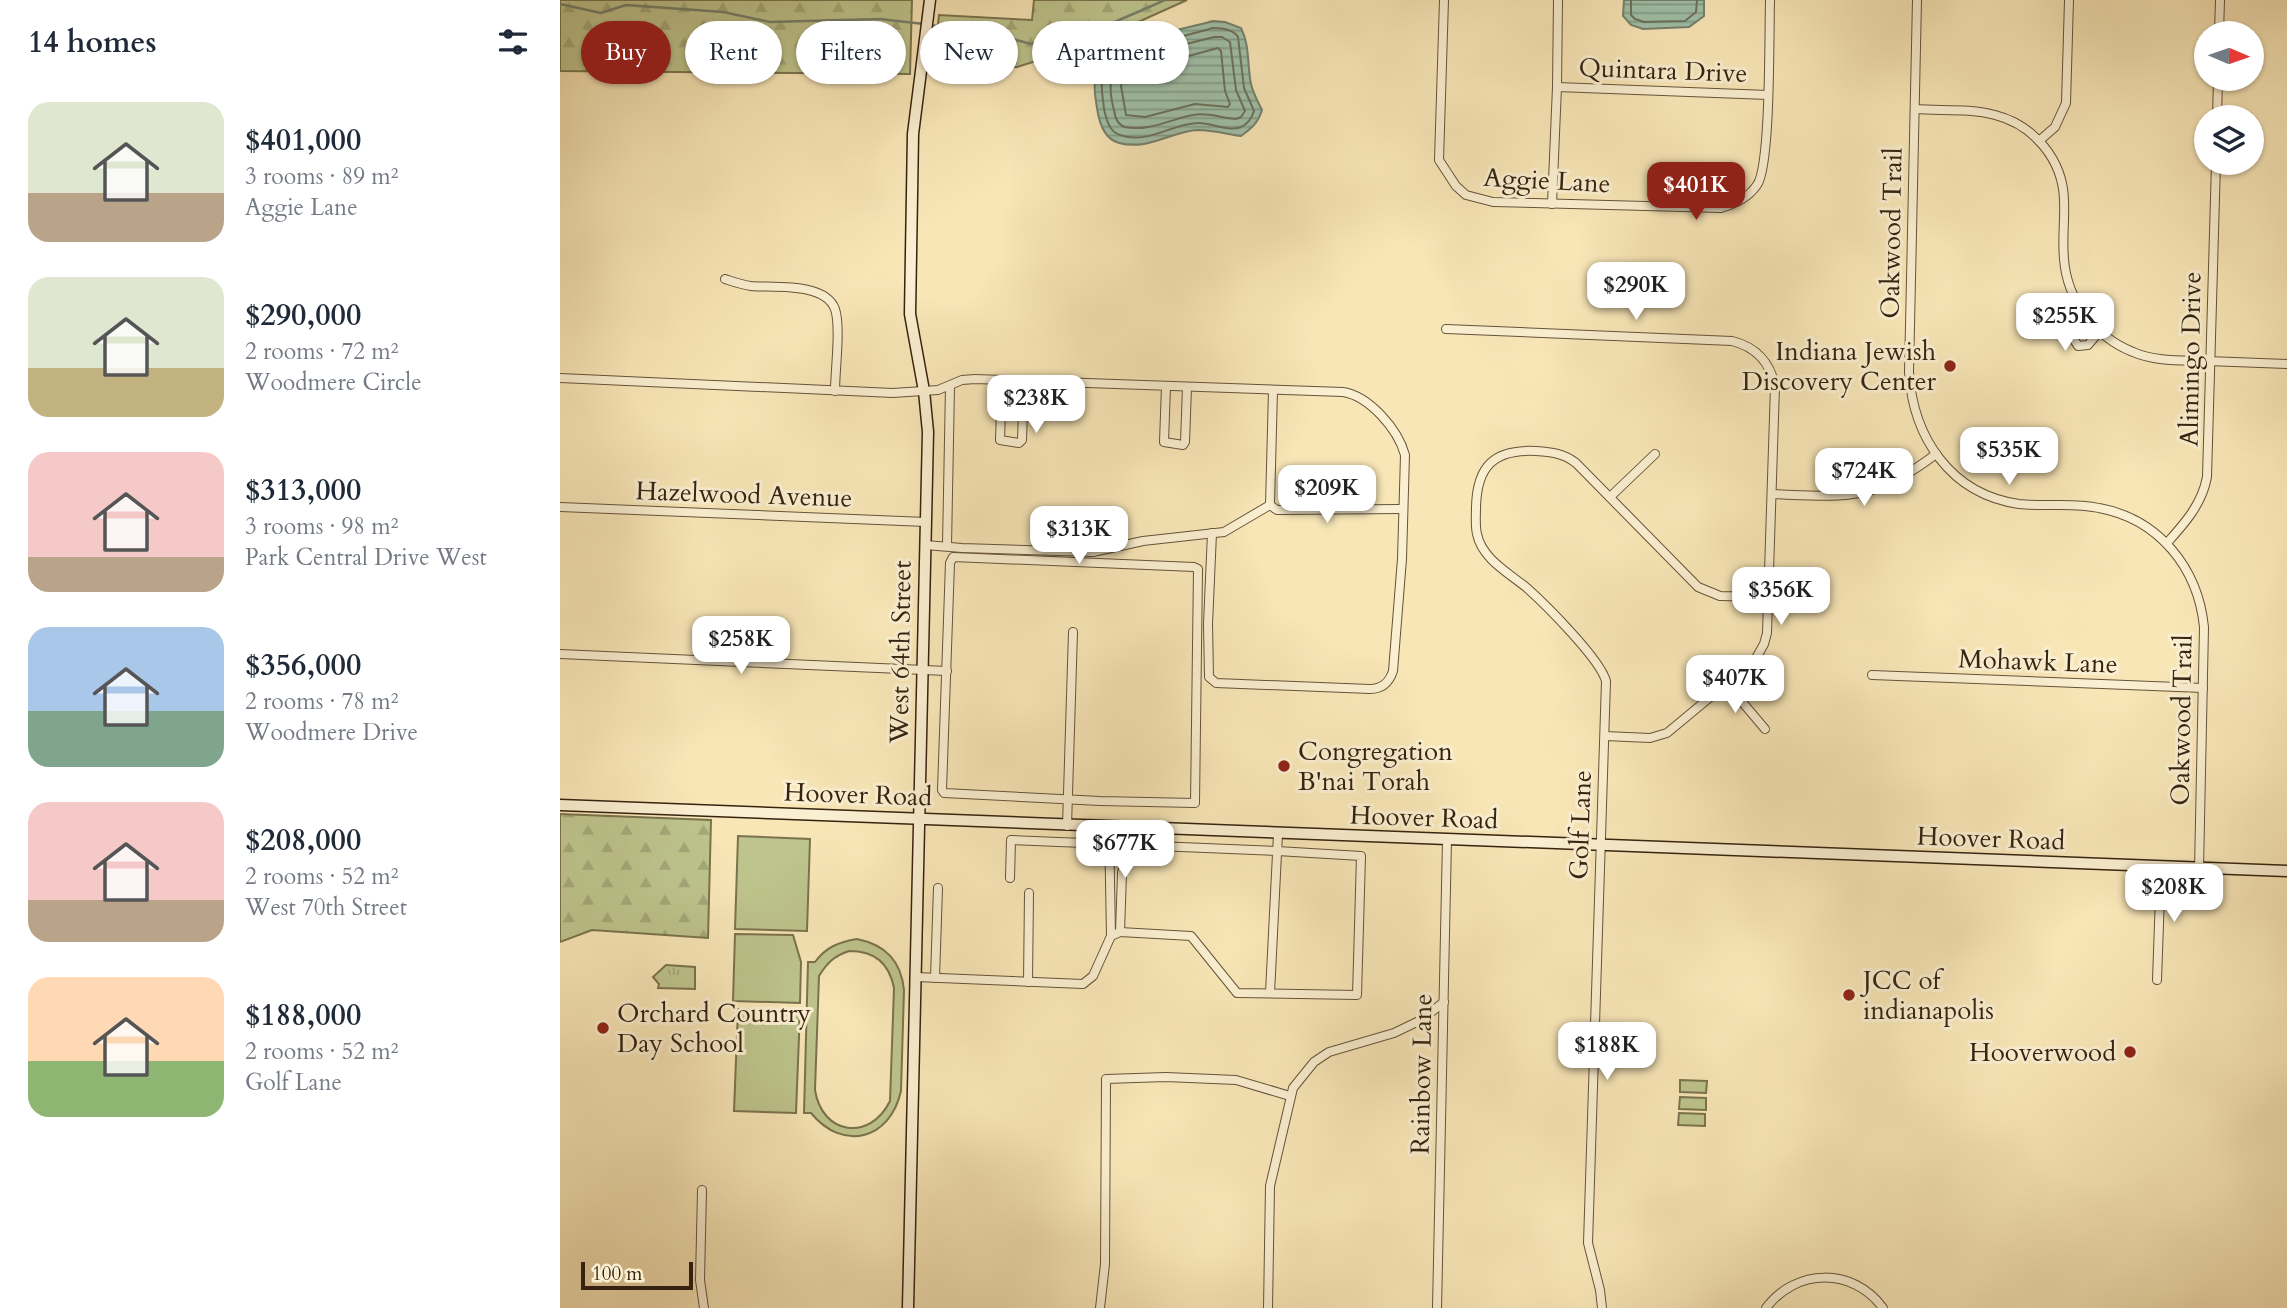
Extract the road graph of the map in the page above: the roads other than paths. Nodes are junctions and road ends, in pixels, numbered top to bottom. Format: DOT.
graph roads {
  1 [pos="1444,0"];
  2 [pos="1558,0"];
  3 [pos="1770,0"];
  4 [pos="1917,0"];
  5 [pos="2069,0"];
  6 [pos="2220,0"];
  7 [pos="930,3"];
  8 [pos="2219,21"];
  9 [pos="1557,87"];
  10 [pos="1768,95"];
  11 [pos="1915,109"];
  12 [pos="2039,141"];
  13 [pos="2216,175"];
  14 [pos="1552,204"];
  15 [pos="725,279"];
  16 [pos="2088,319"];
  17 [pos="1446,329"];
  18 [pos="2099,331"];
  19 [pos="2211,361"];
  20 [pos="2287,364"];
  21 [pos="560,378"];
  22 [pos="1002,380"];
  23 [pos="1024,380"];
  24 [pos="950,386"];
  25 [pos="1166,386"];
  26 [pos="1187,387"];
  27 [pos="1273,390"];
  28 [pos="835,391"];
  29 [pos="924,391"];
  30 [pos="1654,454"];
  31 [pos="1936,454"];
  32 [pos="1772,494"];
  33 [pos="1610,497"];
  34 [pos="1270,505"];
  35 [pos="560,507"];
  36 [pos="1402,509"];
  37 [pos="926,522"];
  38 [pos="1212,533"];
  39 [pos="2167,543"];
  40 [pos="925,545"];
  41 [pos="947,545"];
  42 [pos="1768,597"];
  43 [pos="1073,632"];
  44 [pos="560,654"];
  45 [pos="923,669"];
  46 [pos="947,671"];
  47 [pos="1872,675"];
  48 [pos="1727,684"];
  49 [pos="2203,688"];
  50 [pos="1765,729"];
  51 [pos="1605,736"];
  52 [pos="1068,800"];
  53 [pos="560,805"];
  54 [pos="920,819"];
  55 [pos="1068,826"];
  56 [pos="1109,828"];
  57 [pos="1129,828"];
  58 [pos="1278,834"];
  59 [pos="1447,840"];
  60 [pos="1109,843"];
  61 [pos="1128,844"];
  62 [pos="1600,846"];
  63 [pos="1277,851"];
  64 [pos="2161,868"];
  65 [pos="2199,869"];
  66 [pos="2287,871"];
  67 [pos="1010,878"];
  68 [pos="938,888"];
  69 [pos="1029,893"];
  70 [pos="1120,932"];
  71 [pos="1111,936"];
  72 [pos="916,977"];
  73 [pos="935,978"];
  74 [pos="2157,980"];
  75 [pos="1028,982"];
  76 [pos="1270,993"];
  77 [pos="1444,1002"];
  78 [pos="1290,1096"];
  79 [pos="702,1189"];
  80 [pos="704,1308"];
  81 [pos="908,1308"];
  82 [pos="1100,1308"];
  83 [pos="1268,1308"];
  84 [pos="1437,1308"];
  85 [pos="1602,1308"];
  86 [pos="1766,1308"];
  87 [pos="1883,1308"];
  1 -- 14 [label="street, Aggie Lane"];
  2 -- 9 [label="street"];
  3 -- 10 [label="street, Aggie Lane"];
  4 -- 11 [label="street, Oakwood Trail"];
  5 -- 12 [label="street"];
  6 -- 8 [label="street"];
  7 -- 29 [label="street, West 64th Street"];
  9 -- 10 [label="street, Quintara Drive"];
  9 -- 14 [label="street"];
  10 -- 14 [label="street, Aggie Lane"];
  11 -- 12 [label="street"];
  11 -- 31 [label="street, Oakwood Trail"];
  12 -- 16 [label="street"];
  13 -- 19 [label="street, Alimingo Drive"];
  15 -- 28 [label="street"];
  16 -- 18 [label="street"];
  16 -- 18 [label="street"];
  17 -- 32 [label="street"];
  18 -- 19 [label="street"];
  19 -- 20 [label="street"];
  19 -- 39 [label="street, Alimingo Drive"];
  21 -- 28 [label="street"];
  22 -- 23 [label="street"];
  22 -- 23 [label="street"];
  22 -- 24 [label="street"];
  23 -- 25 [label="street"];
  24 -- 29 [label="street"];
  24 -- 41 [label="street"];
  25 -- 26 [label="street"];
  25 -- 26 [label="street"];
  26 -- 27 [label="street"];
  27 -- 34 [label="street"];
  27 -- 36 [label="street"];
  28 -- 29 [label="street"];
  29 -- 37 [label="street, West 64th Street"];
  30 -- 33 [label="street"];
  31 -- 32 [label="street"];
  31 -- 39 [label="street, Oakwood Trail"];
  32 -- 42 [label="street"];
  33 -- 42 [label="street"];
  33 -- 51 [label="street, Golf Lane"];
  34 -- 36 [label="street"];
  34 -- 38 [label="street"];
  35 -- 37 [label="street, Hazelwood Avenue"];
  36 -- 38 [label="street"];
  37 -- 40 [label="street, West 64th Street"];
  38 -- 41 [label="street"];
  39 -- 49 [label="street, Oakwood Trail"];
  40 -- 41 [label="street"];
  40 -- 45 [label="street, West 64th Street"];
  42 -- 48 [label="street"];
  43 -- 52 [label="street"];
  44 -- 45 [label="street"];
  45 -- 46 [label="street"];
  45 -- 54 [label="street, West 64th Street"];
  46 -- 52 [label="street"];
  46 -- 52 [label="street"];
  47 -- 49 [label="street, Mohawk Lane"];
  48 -- 50 [label="street"];
  48 -- 51 [label="street"];
  49 -- 65 [label="street, Oakwood Trail"];
  51 -- 62 [label="street, Golf Lane"];
  52 -- 55 [label="street"];
  53 -- 54 [label="street, Hoover Road"];
  54 -- 55 [label="street, Hoover Road"];
  54 -- 72 [label="street, West 64th Street"];
  55 -- 56 [label="street, Hoover Road"];
  56 -- 57 [label="street, Hoover Road"];
  56 -- 60 [label="street"];
  57 -- 58 [label="street, Hoover Road"];
  57 -- 61 [label="street"];
  58 -- 59 [label="street, Hoover Road"];
  58 -- 63 [label="street"];
  59 -- 62 [label="street, Hoover Road"];
  59 -- 77 [label="street, Rainbow Lane"];
  60 -- 61 [label="street, Hoover Road"];
  60 -- 67 [label="street, Hoover Road"];
  60 -- 71 [label="street"];
  61 -- 63 [label="street, Hoover Road"];
  61 -- 70 [label="street"];
  62 -- 64 [label="street, Hoover Road"];
  62 -- 85 [label="street, Golf Lane"];
  63 -- 76 [label="street"];
  63 -- 76 [label="street, Hoover Road"];
  64 -- 65 [label="street, Hoover Road"];
  64 -- 74 [label="street"];
  65 -- 66 [label="street, Hoover Road"];
  68 -- 73 [label="street"];
  69 -- 75 [label="street"];
  70 -- 71 [label="street"];
  70 -- 76 [label="street"];
  71 -- 75 [label="street"];
  72 -- 73 [label="street"];
  72 -- 81 [label="street, West 64th Street"];
  73 -- 75 [label="street"];
  77 -- 78 [label="street"];
  77 -- 84 [label="street, Rainbow Lane"];
  78 -- 82 [label="street"];
  78 -- 83 [label="street"];
  79 -- 80 [label="street"];
  86 -- 87 [label="street"];
}
